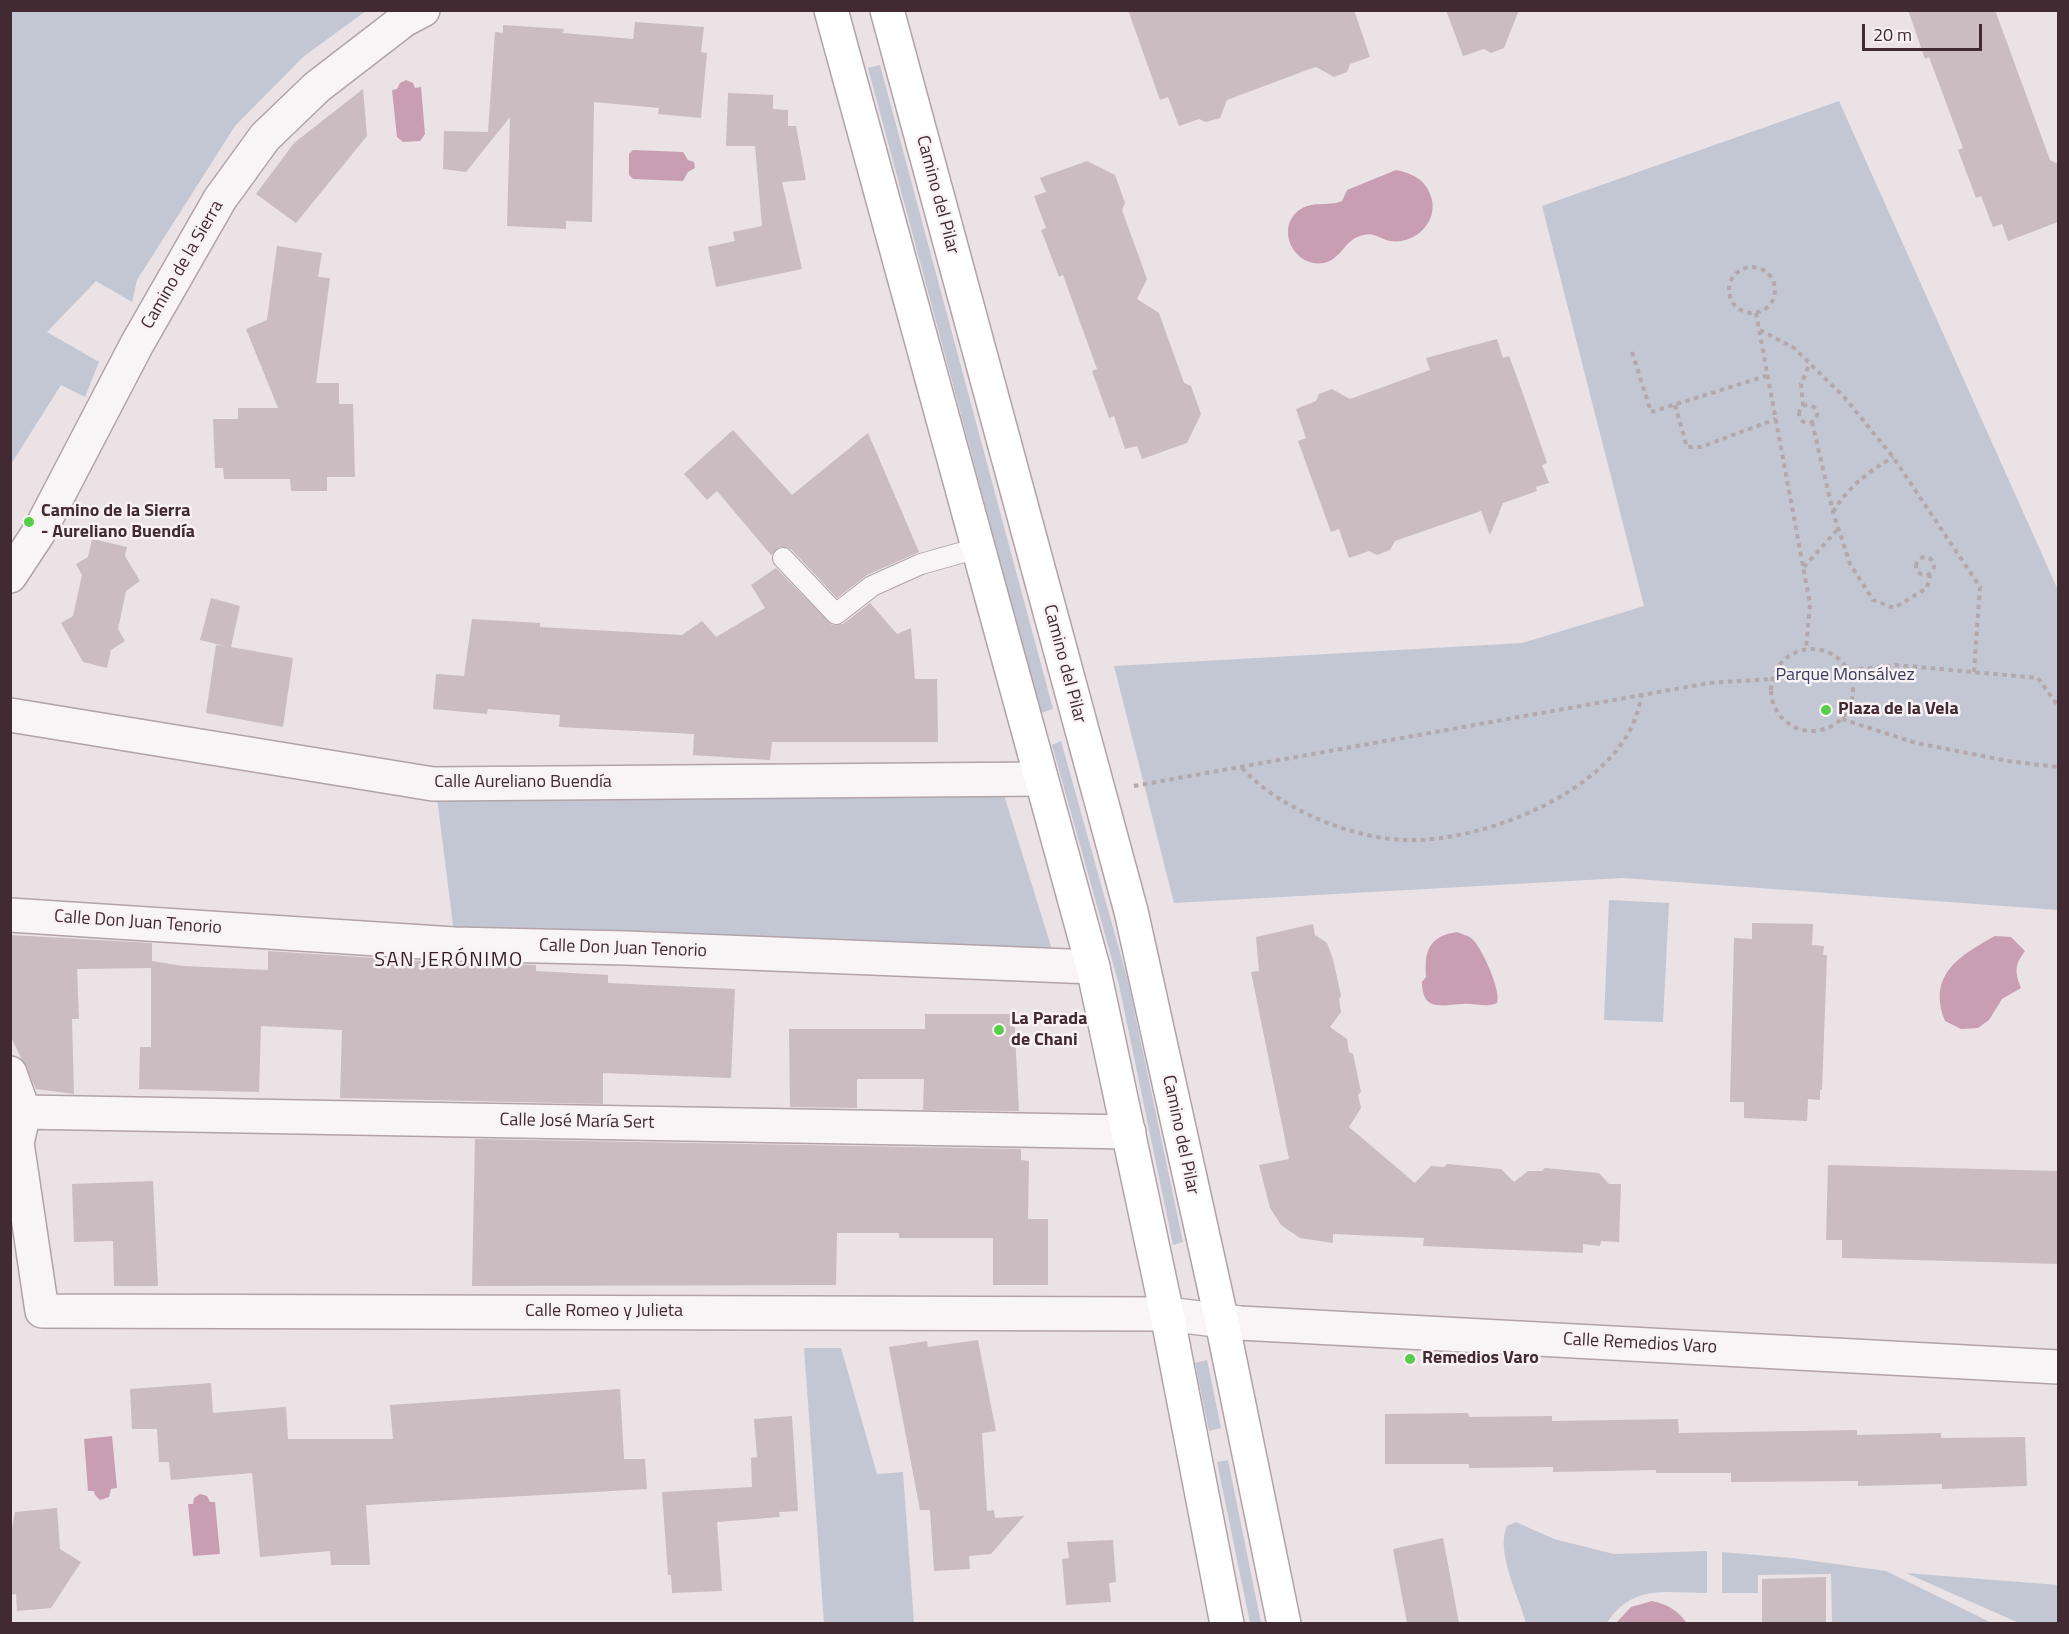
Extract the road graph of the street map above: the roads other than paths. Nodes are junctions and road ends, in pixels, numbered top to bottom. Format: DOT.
graph roads {
  1 [pos="423,10"];
  2 [pos="831,10"];
  3 [pos="887,10"];
  4 [pos="978,548"];
  5 [pos="783,558"];
  6 [pos="10,576"];
  7 [pos="10,715"];
  8 [pos="1041,779"];
  9 [pos="10,915"];
  10 [pos="1093,967"];
  11 [pos="10,1073"];
  12 [pos="24,1112"];
  13 [pos="1129,1132"];
  14 [pos="1167,1314"];
  15 [pos="1222,1322"];
  16 [pos="2058,1367"];
  17 [pos="1227,1623"];
  18 [pos="1284,1623"];
  1 -- 6 [label="street, Camino de la Sierra"];
  2 -- 4 [label="main road"];
  3 -- 15 [label="main road, Camino del Pilar"];
  4 -- 5 [label="lane"];
  4 -- 8 [label="main road"];
  7 -- 8 [label="street, Calle Aureliano Buendía"];
  8 -- 10 [label="main road"];
  9 -- 10 [label="street, Calle Don Juan Tenorio"];
  10 -- 13 [label="main road"];
  11 -- 12 [label="street"];
  12 -- 13 [label="street, Calle José María Sert"];
  12 -- 14 [label="street, Calle Romeo y Julieta"];
  13 -- 14 [label="main road"];
  14 -- 15 [label="street"];
  14 -- 17 [label="main road"];
  15 -- 16 [label="street, Calle Remedios Varo"];
  15 -- 18 [label="main road, Camino del Pilar"];
}
